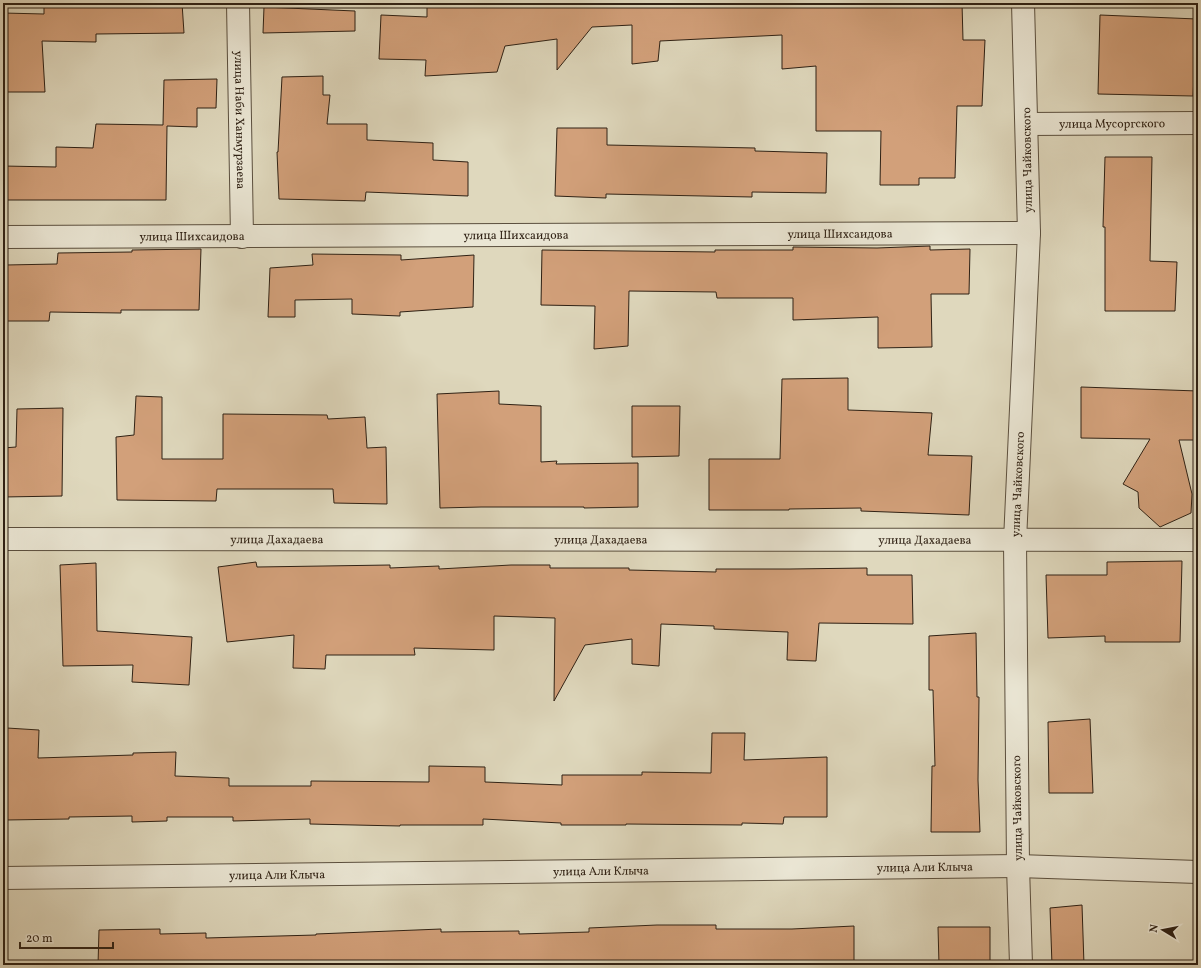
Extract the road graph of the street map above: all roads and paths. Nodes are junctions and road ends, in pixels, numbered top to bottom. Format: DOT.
graph roads {
  1 [pos="238,3"];
  2 [pos="1023,3"];
  3 [pos="1198,123"];
  4 [pos="1027,124"];
  5 [pos="1029,233"];
  6 [pos="3,237"];
  7 [pos="242,237"];
  8 [pos="3,539"];
  9 [pos="1198,540"];
  10 [pos="1015,541"];
  11 [pos="1018,866"];
  12 [pos="1198,872"];
  13 [pos="3,878"];
  14 [pos="1021,965"];
  1 -- 7 [label="street, улица Наби Ханмурзаева"];
  2 -- 4 [label="street, улица Чайковского"];
  3 -- 4 [label="street, улица Мусоргского"];
  4 -- 5 [label="street, улица Чайковского"];
  5 -- 7 [label="street, улица Шихсаидова"];
  5 -- 10 [label="street, улица Чайковского"];
  6 -- 7 [label="street, улица Шихсаидова"];
  8 -- 10 [label="street, улица Дахадаева"];
  9 -- 10 [label="street, улица Дахадаева"];
  10 -- 11 [label="street, улица Чайковского"];
  11 -- 12 [label="street, улица Али Клыча"];
  11 -- 13 [label="street, улица Али Клыча"];
  11 -- 14 [label="street, улица Чайковского"];
}
